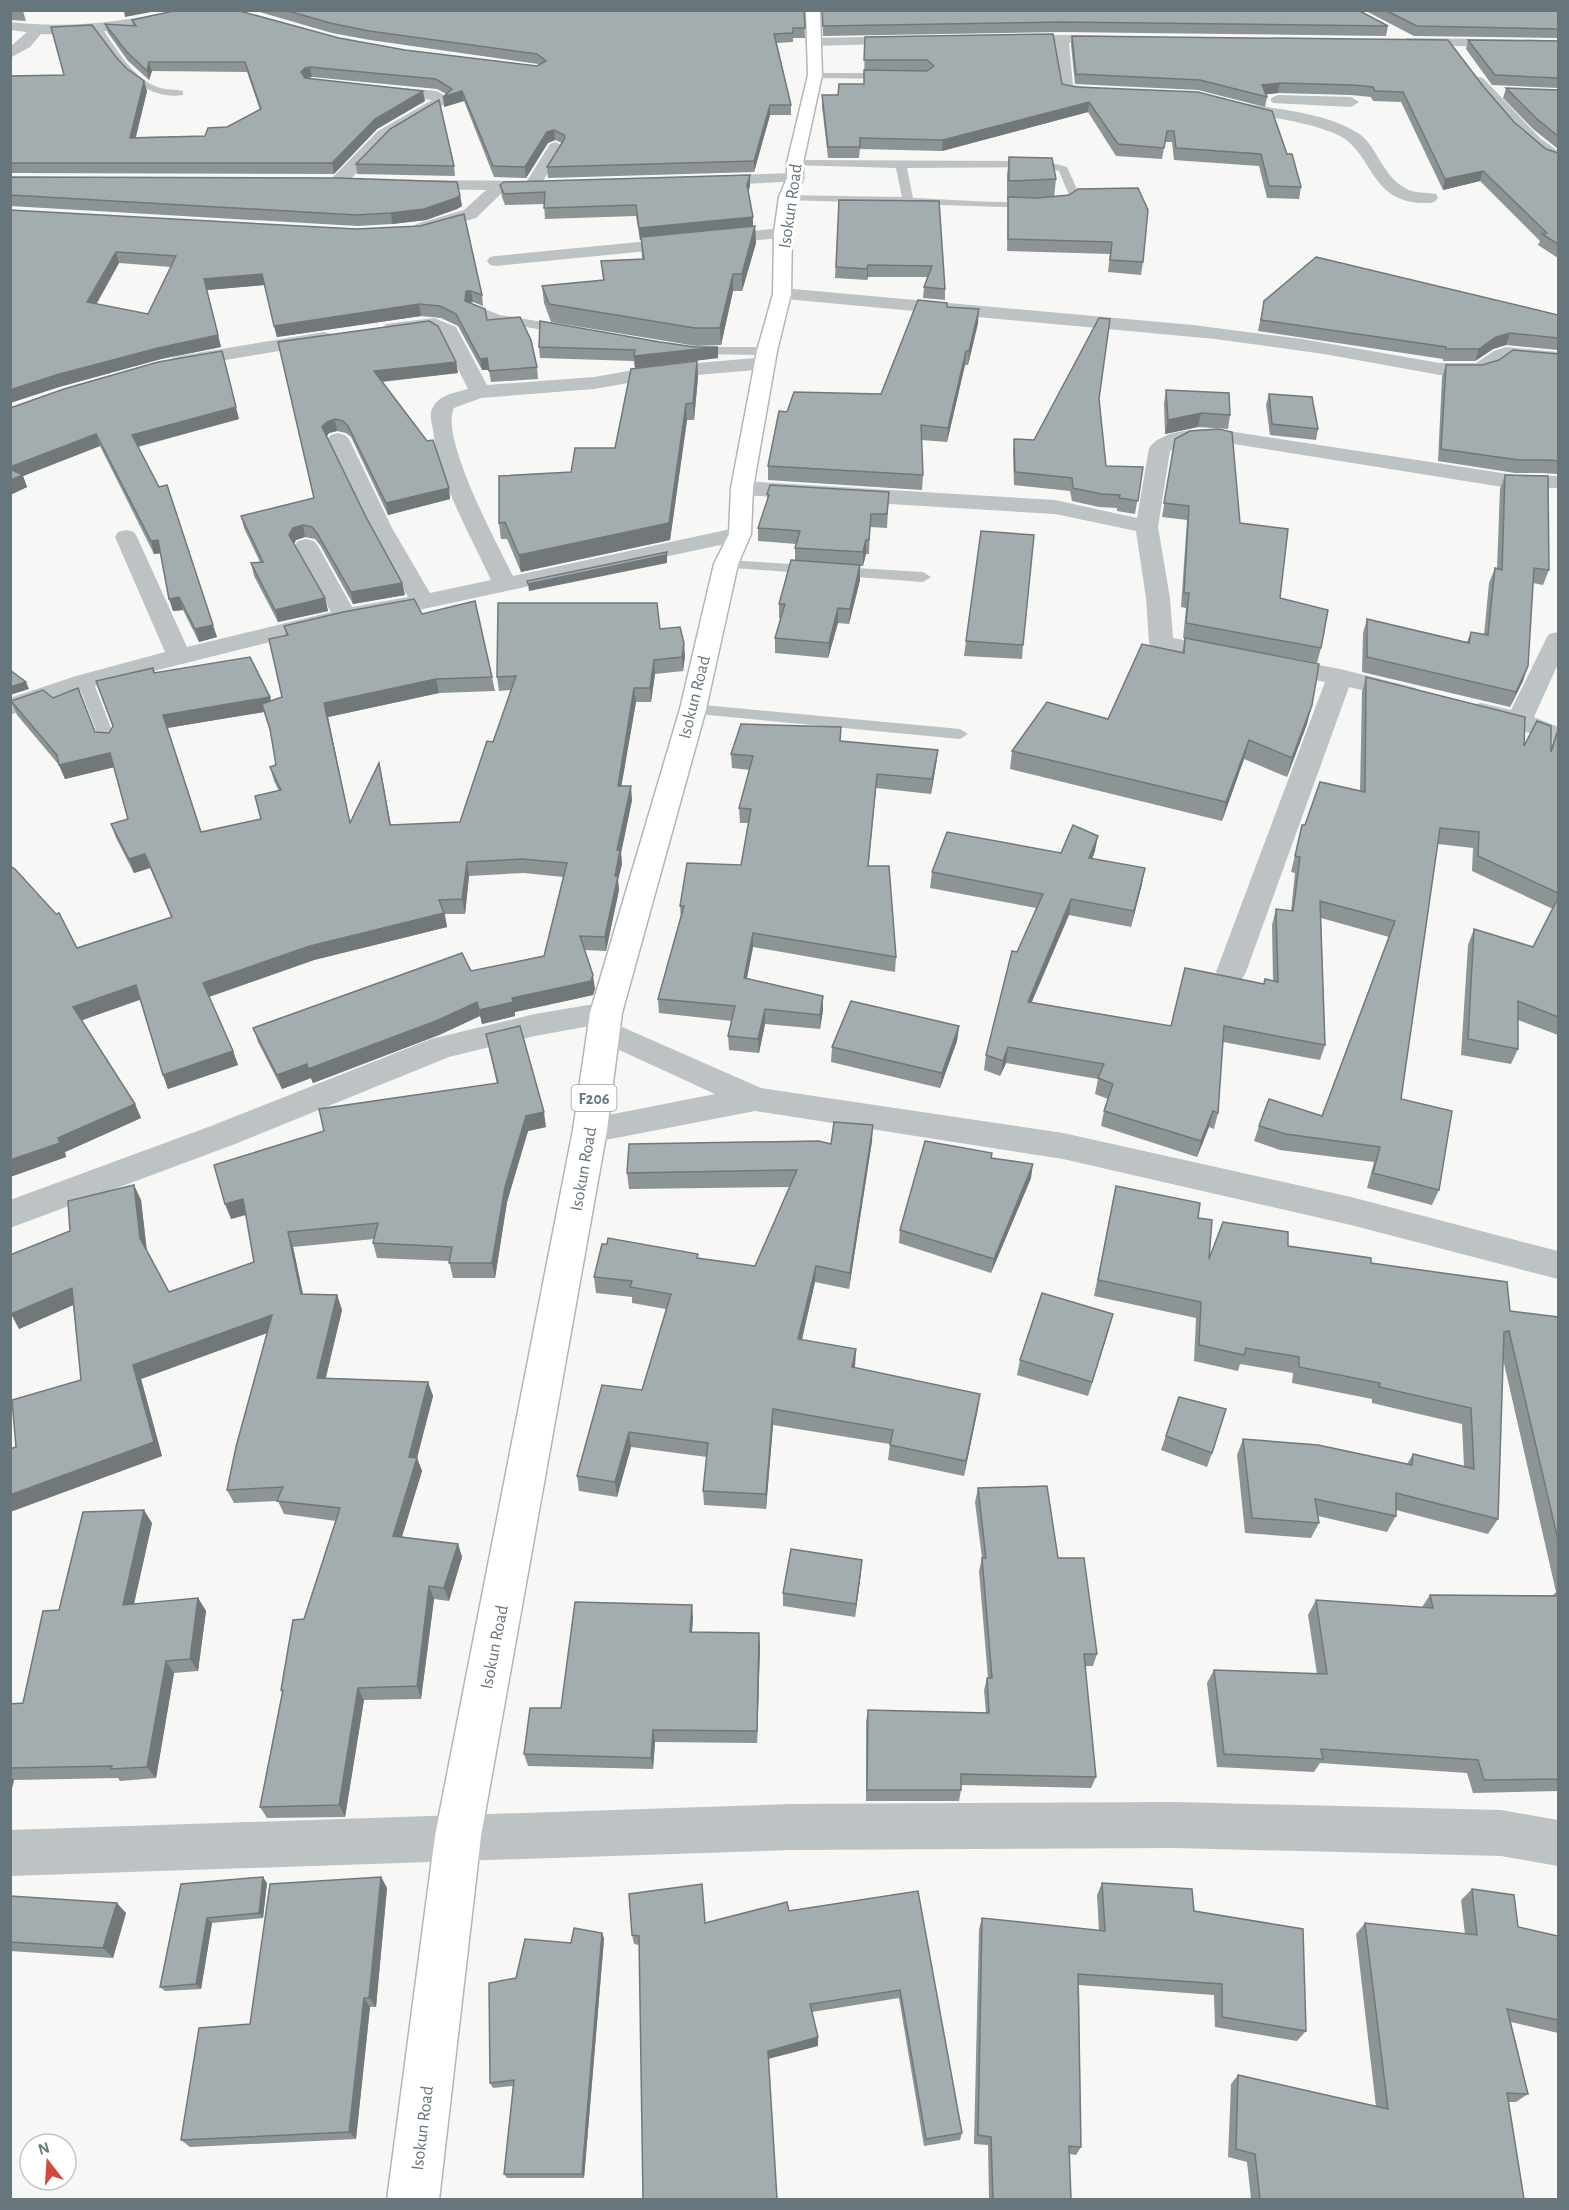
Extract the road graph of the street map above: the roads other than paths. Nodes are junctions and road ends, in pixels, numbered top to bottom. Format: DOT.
graph roads {
  1 [pos="197,10"];
  2 [pos="10,26"];
  3 [pos="814,26"];
  4 [pos="98,29"];
  5 [pos="36,31"];
  6 [pos="1390,36"];
  7 [pos="1061,38"];
  8 [pos="994,39"];
  9 [pos="1131,39"];
  10 [pos="925,40"];
  11 [pos="1451,43"];
  12 [pos="1558,44"];
  13 [pos="10,54"];
  14 [pos="814,75"];
  15 [pos="904,76"];
  16 [pos="369,89"];
  17 [pos="1485,91"];
  18 [pos="1506,92"];
  19 [pos="180,93"];
  20 [pos="1120,93"];
  21 [pos="1351,102"];
  22 [pos="556,147"];
  23 [pos="1551,149"];
  24 [pos="1558,158"];
  25 [pos="901,165"];
  26 [pos="792,179"];
  27 [pos="688,181"];
  28 [pos="362,182"];
  29 [pos="397,183"];
  30 [pos="556,185"];
  31 [pos="500,186"];
  32 [pos="532,186"];
  33 [pos="1430,198"];
  34 [pos="908,202"];
  35 [pos="406,231"];
  36 [pos="783,233"];
  37 [pos="496,261"];
  38 [pos="782,294"];
  39 [pos="472,308"];
  40 [pos="374,330"];
  41 [pos="579,332"];
  42 [pos="339,336"];
  43 [pos="673,349"];
  44 [pos="767,357"];
  45 [pos="1558,358"];
  46 [pos="160,366"];
  47 [pos="480,392"];
  48 [pos="338,439"];
  49 [pos="1558,482"];
  50 [pos="742,488"];
  51 [pos="1147,527"];
  52 [pos="740,534"];
  53 [pos="126,537"];
  54 [pos="306,546"];
  55 [pos="726,564"];
  56 [pos="923,577"];
  57 [pos="505,584"];
  58 [pos="423,602"];
  59 [pos="345,616"];
  60 [pos="1558,639"];
  61 [pos="179,656"];
  62 [pos="1340,677"];
  63 [pos="85,681"];
  64 [pos="1430,699"];
  65 [pos="10,707"];
  66 [pos="1463,707"];
  67 [pos="693,710"];
  68 [pos="1519,720"];
  69 [pos="960,734"];
  70 [pos="1558,736"];
  71 [pos="108,741"];
  72 [pos="1231,972"];
  73 [pos="605,1022"];
  74 [pos="755,1099"];
  75 [pos="590,1130"];
  76 [pos="10,1214"];
  77 [pos="1558,1265"];
  78 [pos="458,1836"];
  79 [pos="1558,1843"];
  80 [pos="10,1853"];
  81 [pos="413,2199"];
  1 -- 4 [label="street"];
  2 -- 5 [label="street"];
  3 -- 10 [label="street"];
  3 -- 14 [label="main road, Isokun Road / F206"];
  4 -- 5 [label="street"];
  4 -- 19 [label="lane"];
  5 -- 13 [label="street"];
  6 -- 11 [label="street"];
  7 -- 8 [label="street"];
  7 -- 9 [label="street"];
  7 -- 20 [label="street"];
  11 -- 12 [label="street"];
  11 -- 17 [label="street"];
  14 -- 15 [label="lane"];
  14 -- 26 [label="main road, Isokun Road / F206"];
  16 -- 28 [label="street"];
  17 -- 18 [label="street"];
  17 -- 23 [label="street"];
  21 -- 33 [label="street"];
  22 -- 32 [label="street"];
  23 -- 24 [label="street"];
  25 -- 26 [label="lane"];
  25 -- 34 [label="lane"];
  25 -- 34 [label="lane"];
  26 -- 27 [label="street"];
  26 -- 34 [label="lane"];
  26 -- 36 [label="main road, Isokun Road / F206"];
  29 -- 31 [label="street"];
  30 -- 32 [label="street"];
  31 -- 32 [label="street"];
  31 -- 35 [label="street"];
  36 -- 37 [label="street"];
  36 -- 38 [label="main road, Isokun Road / F206"];
  38 -- 44 [label="main road, Isokun Road / F206"];
  38 -- 45 [label="street"];
  39 -- 41 [label="lane"];
  40 -- 47 [label="street"];
  42 -- 46 [label="street"];
  43 -- 44 [label="lane"];
  44 -- 47 [label="street"];
  44 -- 50 [label="main road, Isokun Road / F206"];
  47 -- 57 [label="street"];
  48 -- 58 [label="street"];
  49 -- 51 [label="street"];
  50 -- 51 [label="street"];
  50 -- 52 [label="main road, Isokun Road / F206"];
  51 -- 62 [label="street"];
  52 -- 55 [label="main road, Isokun Road / F206"];
  52 -- 57 [label="street"];
  53 -- 61 [label="street"];
  54 -- 59 [label="street"];
  55 -- 56 [label="lane"];
  55 -- 67 [label="main road, Isokun Road / F206"];
  57 -- 58 [label="street"];
  58 -- 59 [label="street"];
  59 -- 61 [label="street"];
  60 -- 68 [label="street"];
  61 -- 63 [label="street"];
  62 -- 64 [label="street"];
  62 -- 72 [label="street"];
  63 -- 65 [label="street"];
  63 -- 71 [label="lane"];
  66 -- 68 [label="street"];
  67 -- 69 [label="lane"];
  67 -- 73 [label="main road, Isokun Road / F206"];
  68 -- 70 [label="street"];
  73 -- 74 [label="street"];
  73 -- 75 [label="main road, Isokun Road / F206"];
  73 -- 76 [label="street"];
  74 -- 75 [label="street"];
  74 -- 77 [label="street"];
  75 -- 78 [label="main road, Isokun Road / F206"];
  78 -- 79 [label="street"];
  78 -- 80 [label="street"];
  78 -- 81 [label="main road, Isokun Road / F206"];
}
